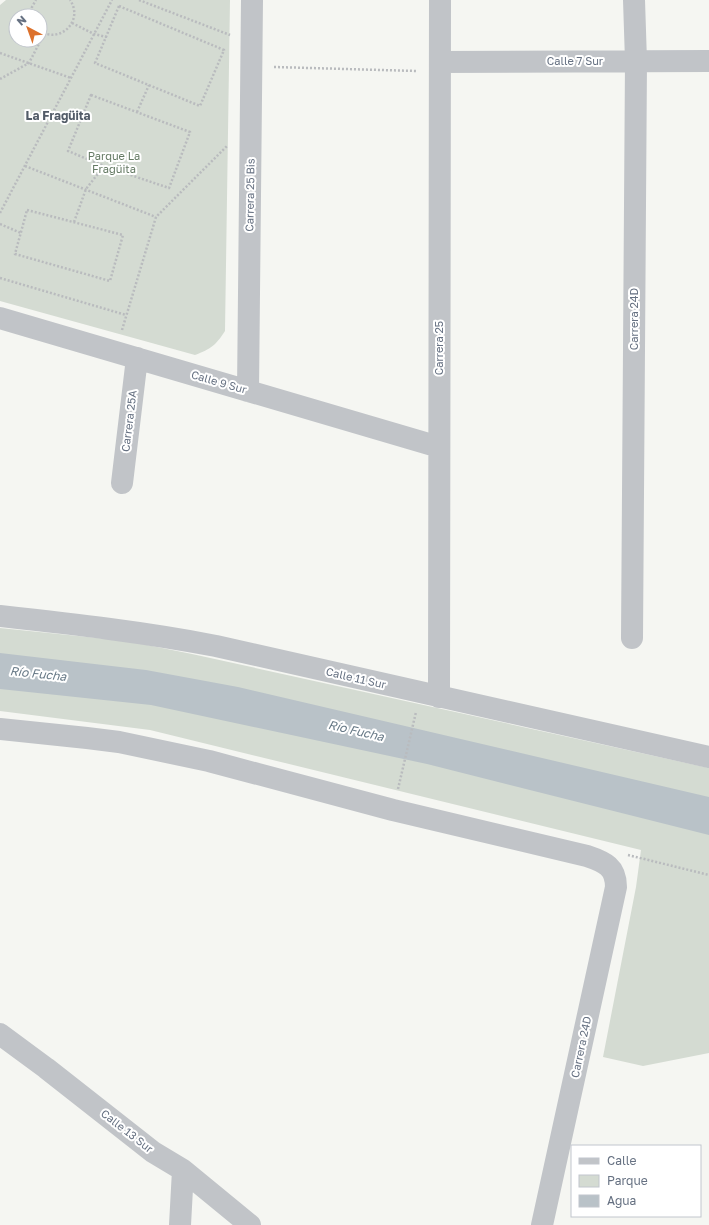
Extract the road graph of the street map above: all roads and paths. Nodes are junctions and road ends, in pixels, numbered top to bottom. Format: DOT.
graph roads {
  1 [pos="70,0"];
  2 [pos="112,0"];
  3 [pos="139,0"];
  4 [pos="252,0"];
  5 [pos="440,0"];
  6 [pos="634,0"];
  7 [pos="72,23"];
  8 [pos="48,34"];
  9 [pos="94,34"];
  10 [pos="106,37"];
  11 [pos="252,43"];
  12 [pos="37,48"];
  13 [pos="0,54"];
  14 [pos="636,62"];
  15 [pos="709,62"];
  16 [pos="29,63"];
  17 [pos="252,66"];
  18 [pos="440,66"];
  19 [pos="71,78"];
  20 [pos="0,79"];
  21 [pos="148,85"];
  22 [pos="137,112"];
  23 [pos="251,123"];
  24 [pos="25,166"];
  25 [pos="104,166"];
  26 [pos="86,189"];
  27 [pos="0,213"];
  28 [pos="156,216"];
  29 [pos="74,222"];
  30 [pos="0,224"];
  31 [pos="21,233"];
  32 [pos="0,278"];
  33 [pos="126,315"];
  34 [pos="0,318"];
  35 [pos="115,352"];
  36 [pos="137,358"];
  37 [pos="248,391"];
  38 [pos="439,447"];
  39 [pos="122,484"];
  40 [pos="0,616"];
  41 [pos="632,638"];
  42 [pos="439,697"];
  43 [pos="413,726"];
  44 [pos="0,729"];
  45 [pos="709,757"];
  46 [pos="394,810"];
  47 [pos="1,1036"];
  48 [pos="183,1170"];
  49 [pos="180,1225"];
  50 [pos="250,1225"];
  51 [pos="542,1225"];
  1 -- 7 [label="path"];
  2 -- 9 [label="path"];
  3 -- 11 [label="path"];
  4 -- 11 [label="street, Carrera 25 Bis"];
  5 -- 18 [label="street, Carrera 25"];
  6 -- 14 [label="street, Carrera 24D"];
  7 -- 8 [label="path"];
  7 -- 9 [label="path"];
  9 -- 10 [label="path"];
  9 -- 19 [label="path"];
  10 -- 21 [label="path"];
  10 -- 21 [label="path"];
  11 -- 17 [label="street, Carrera 25 Bis"];
  12 -- 16 [label="path"];
  13 -- 16 [label="path"];
  14 -- 15 [label="street, Calle 7 Sur"];
  14 -- 18 [label="street, Calle 7 Sur"];
  14 -- 41 [label="street, Carrera 24D"];
  16 -- 19 [label="path"];
  16 -- 20 [label="path"];
  17 -- 18 [label="path"];
  17 -- 23 [label="street, Carrera 25 Bis"];
  18 -- 38 [label="street, Carrera 25"];
  19 -- 24 [label="path"];
  21 -- 22 [label="path"];
  22 -- 25 [label="path"];
  22 -- 25 [label="path"];
  23 -- 28 [label="path"];
  23 -- 37 [label="street, Carrera 25 Bis"];
  24 -- 26 [label="path"];
  24 -- 27 [label="path"];
  25 -- 26 [label="path"];
  26 -- 28 [label="path"];
  26 -- 29 [label="path"];
  28 -- 33 [label="path"];
  29 -- 31 [label="path"];
  29 -- 31 [label="path"];
  30 -- 31 [label="path"];
  32 -- 33 [label="path"];
  33 -- 35 [label="path"];
  34 -- 35 [label="street, Calle 9 Sur"];
  35 -- 36 [label="street, Calle 9 Sur"];
  36 -- 37 [label="street, Calle 9 Sur"];
  36 -- 39 [label="street, Carrera 25A"];
  37 -- 38 [label="street, Calle 9 Sur"];
  38 -- 42 [label="street, Carrera 25"];
  40 -- 42 [label="street, Calle 11 Sur"];
  42 -- 45 [label="street, Calle 11 Sur"];
  43 -- 46 [label="path"];
  44 -- 46 [label="street"];
  46 -- 51 [label="street, Carrera 24D"];
  47 -- 48 [label="street, Calle 13 Sur"];
  48 -- 49 [label="street"];
  48 -- 50 [label="street, Calle 13 Sur"];
}
